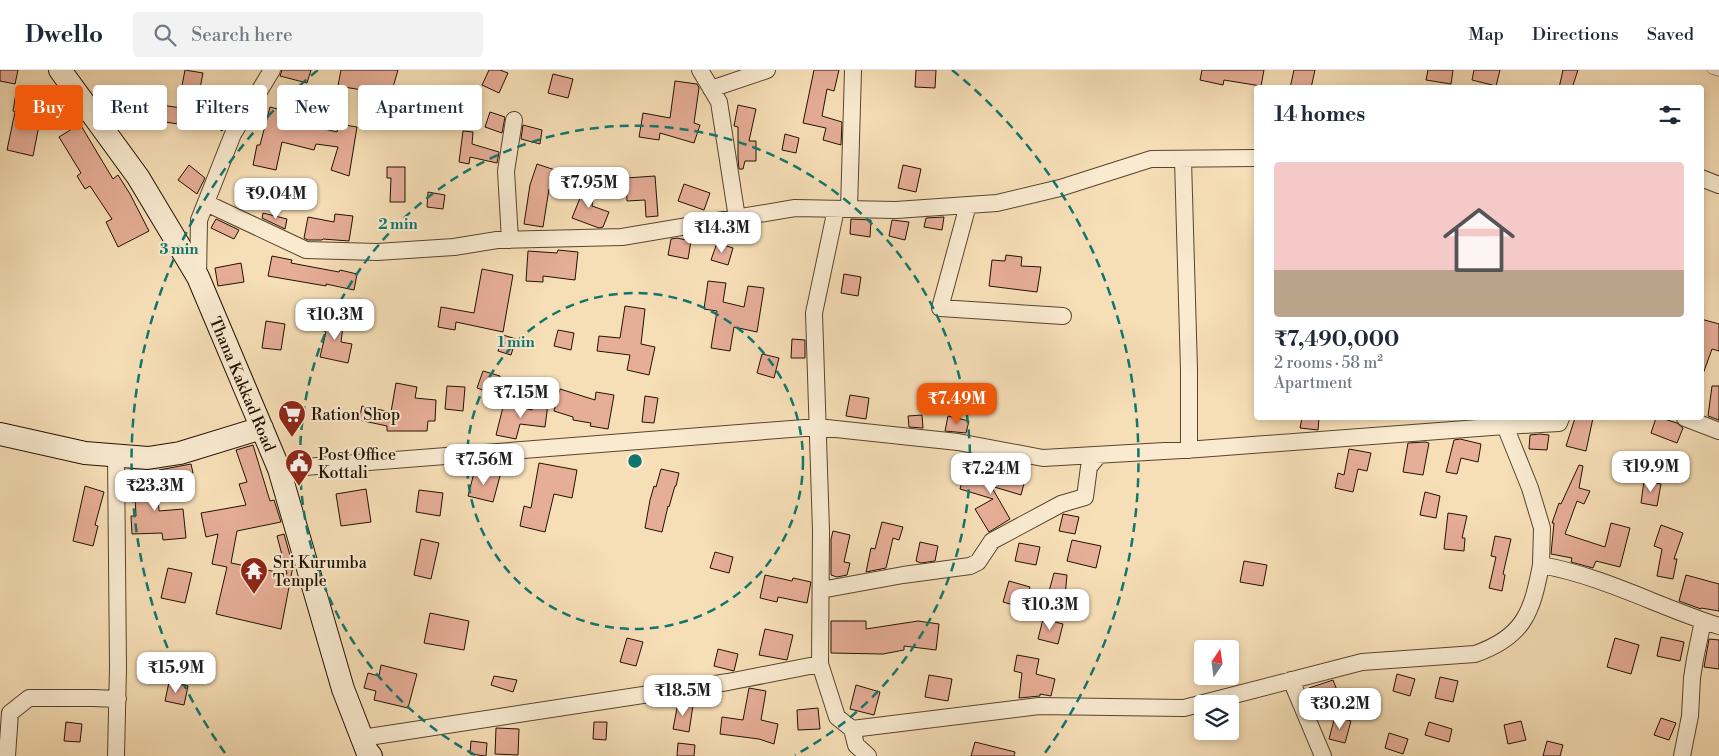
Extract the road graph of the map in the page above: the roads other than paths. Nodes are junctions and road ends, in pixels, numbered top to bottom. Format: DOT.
graph roads {
  1 [pos="60,70"];
  2 [pos="272,70"];
  3 [pos="700,70"];
  4 [pos="767,70"];
  5 [pos="853,70"];
  6 [pos="1712,70"];
  7 [pos="1719,72"];
  8 [pos="711,89"];
  9 [pos="514,120"];
  10 [pos="1254,158"];
  11 [pos="1183,160"];
  12 [pos="1704,179"];
  13 [pos="1719,185"];
  14 [pos="206,203"];
  15 [pos="968,205"];
  16 [pos="843,209"];
  17 [pos="737,218"];
  18 [pos="510,240"];
  19 [pos="198,277"];
  20 [pos="1063,316"];
  21 [pos="1560,420"];
  22 [pos="1690,420"];
  23 [pos="1505,426"];
  24 [pos="817,427"];
  25 [pos="262,428"];
  26 [pos="1719,431"];
  27 [pos="0,434"];
  28 [pos="1189,450"];
  29 [pos="116,455"];
  30 [pos="1098,455"];
  31 [pos="279,469"];
  32 [pos="1541,565"];
  33 [pos="820,590"];
  34 [pos="1703,621"];
  35 [pos="1719,626"];
  36 [pos="820,664"];
  37 [pos="1291,680"];
  38 [pos="118,699"];
  39 [pos="852,730"];
  40 [pos="367,747"];
  41 [pos="7,756"];
  42 [pos="116,756"];
  43 [pos="868,756"];
  44 [pos="1323,756"];
  45 [pos="1682,756"];
  1 -- 19 [label="main road, Thana Kakkad Road"];
  2 -- 14 [label="street"];
  3 -- 8 [label="street"];
  4 -- 8 [label="street"];
  5 -- 16 [label="street"];
  6 -- 7 [label="lane"];
  8 -- 17 [label="street"];
  9 -- 18 [label="street"];
  10 -- 11 [label="street"];
  11 -- 15 [label="street"];
  11 -- 28 [label="street"];
  12 -- 13 [label="street"];
  14 -- 18 [label="street"];
  14 -- 19 [label="street"];
  15 -- 16 [label="street"];
  15 -- 20 [label="street"];
  16 -- 17 [label="street"];
  16 -- 24 [label="street"];
  17 -- 18 [label="street"];
  19 -- 25 [label="main road, Thana Kakkad Road"];
  21 -- 23 [label="street"];
  22 -- 26 [label="street"];
  23 -- 28 [label="street"];
  23 -- 32 [label="street"];
  24 -- 30 [label="street"];
  24 -- 31 [label="street"];
  24 -- 33 [label="street"];
  25 -- 29 [label="main road"];
  25 -- 31 [label="main road, Thana Kakkad Road"];
  27 -- 29 [label="main road"];
  28 -- 30 [label="street"];
  29 -- 38 [label="street"];
  30 -- 33 [label="street"];
  31 -- 40 [label="main road, Thana Kakkad Road"];
  32 -- 34 [label="street"];
  32 -- 37 [label="street"];
  33 -- 36 [label="street"];
  34 -- 35 [label="street"];
  34 -- 45 [label="street"];
  36 -- 39 [label="street"];
  36 -- 40 [label="street"];
  37 -- 39 [label="street"];
  37 -- 44 [label="street"];
  38 -- 41 [label="street"];
  38 -- 42 [label="street"];
  39 -- 43 [label="street"];
}
